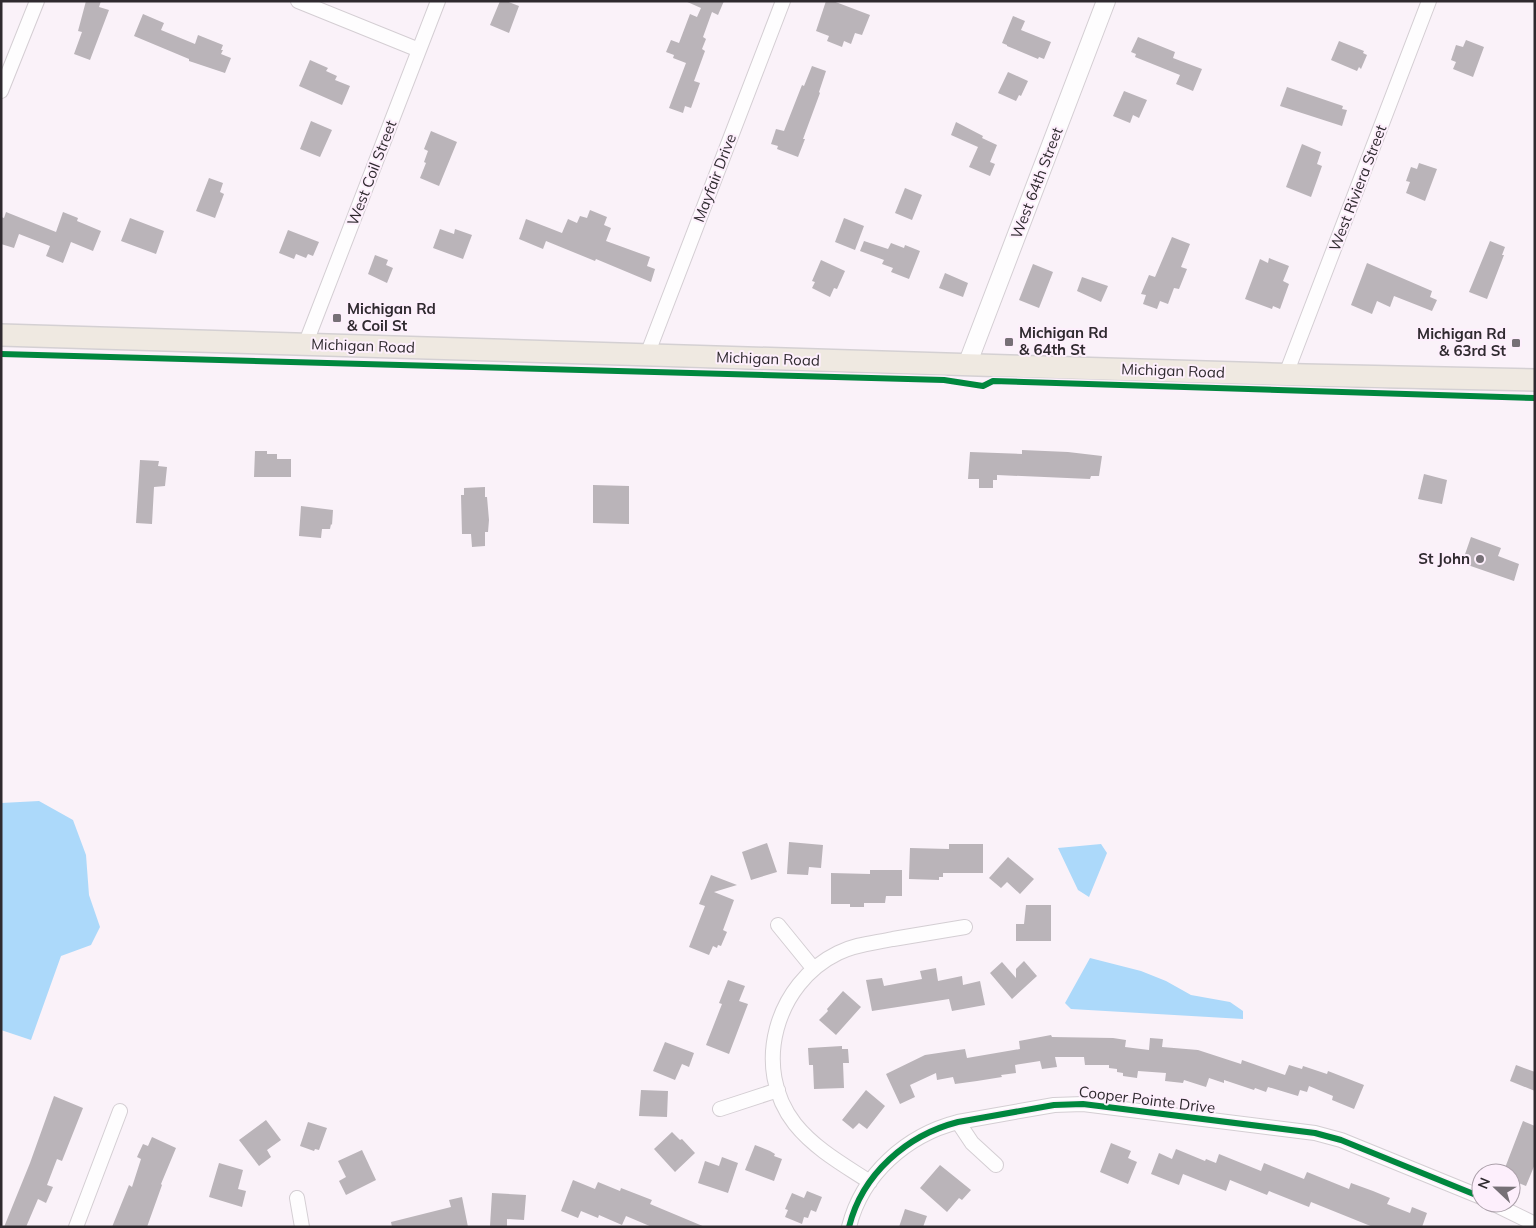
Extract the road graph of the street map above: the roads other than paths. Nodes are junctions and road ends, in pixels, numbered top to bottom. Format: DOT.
graph roads {
  1 [pos="37,1"];
  2 [pos="298,1"];
  3 [pos="438,1"];
  4 [pos="783,1"];
  5 [pos="1106,1"];
  6 [pos="1429,1"];
  7 [pos="420,50"];
  8 [pos="1,91"];
  9 [pos="1,335"];
  10 [pos="305,345"];
  11 [pos="646,355"];
  12 [pos="967,365"];
  13 [pos="1286,374"];
  14 [pos="1535,380"];
  15 [pos="778,926"];
  16 [pos="965,927"];
  17 [pos="813,968"];
  18 [pos="778,1090"];
  19 [pos="720,1109"];
  20 [pos="120,1111"];
  21 [pos="958,1122"];
  22 [pos="996,1165"];
  23 [pos="870,1182"];
  24 [pos="1471,1193"];
  25 [pos="298,1198"];
  26 [pos="1512,1213"];
  27 [pos="1535,1224"];
  28 [pos="76,1227"];
  29 [pos="302,1227"];
  30 [pos="849,1227"];
  1 -- 8 [label="street"];
  2 -- 7 [label="street"];
  3 -- 7 [label="street, West Coil Street"];
  4 -- 11 [label="street, Mayfair Drive"];
  5 -- 12 [label="street, West 64th Street"];
  6 -- 13 [label="street, West Riviera Street"];
  7 -- 10 [label="street, West Coil Street"];
  9 -- 10 [label="main road, Michigan Road"];
  10 -- 11 [label="main road, Michigan Road"];
  11 -- 12 [label="main road, Michigan Road"];
  12 -- 13 [label="main road, Michigan Road"];
  13 -- 14 [label="main road, Michigan Road"];
  15 -- 17 [label="street"];
  16 -- 17 [label="street"];
  17 -- 18 [label="street"];
  18 -- 19 [label="street"];
  18 -- 23 [label="street"];
  20 -- 28 [label="street"];
  21 -- 22 [label="street"];
  21 -- 23 [label="street, Cooper Pointe Drive"];
  21 -- 24 [label="street, Cooper Pointe Drive"];
  23 -- 30 [label="street, Cooper Pointe Drive"];
  25 -- 29 [label="street"];
  26 -- 27 [label="street"];
}
